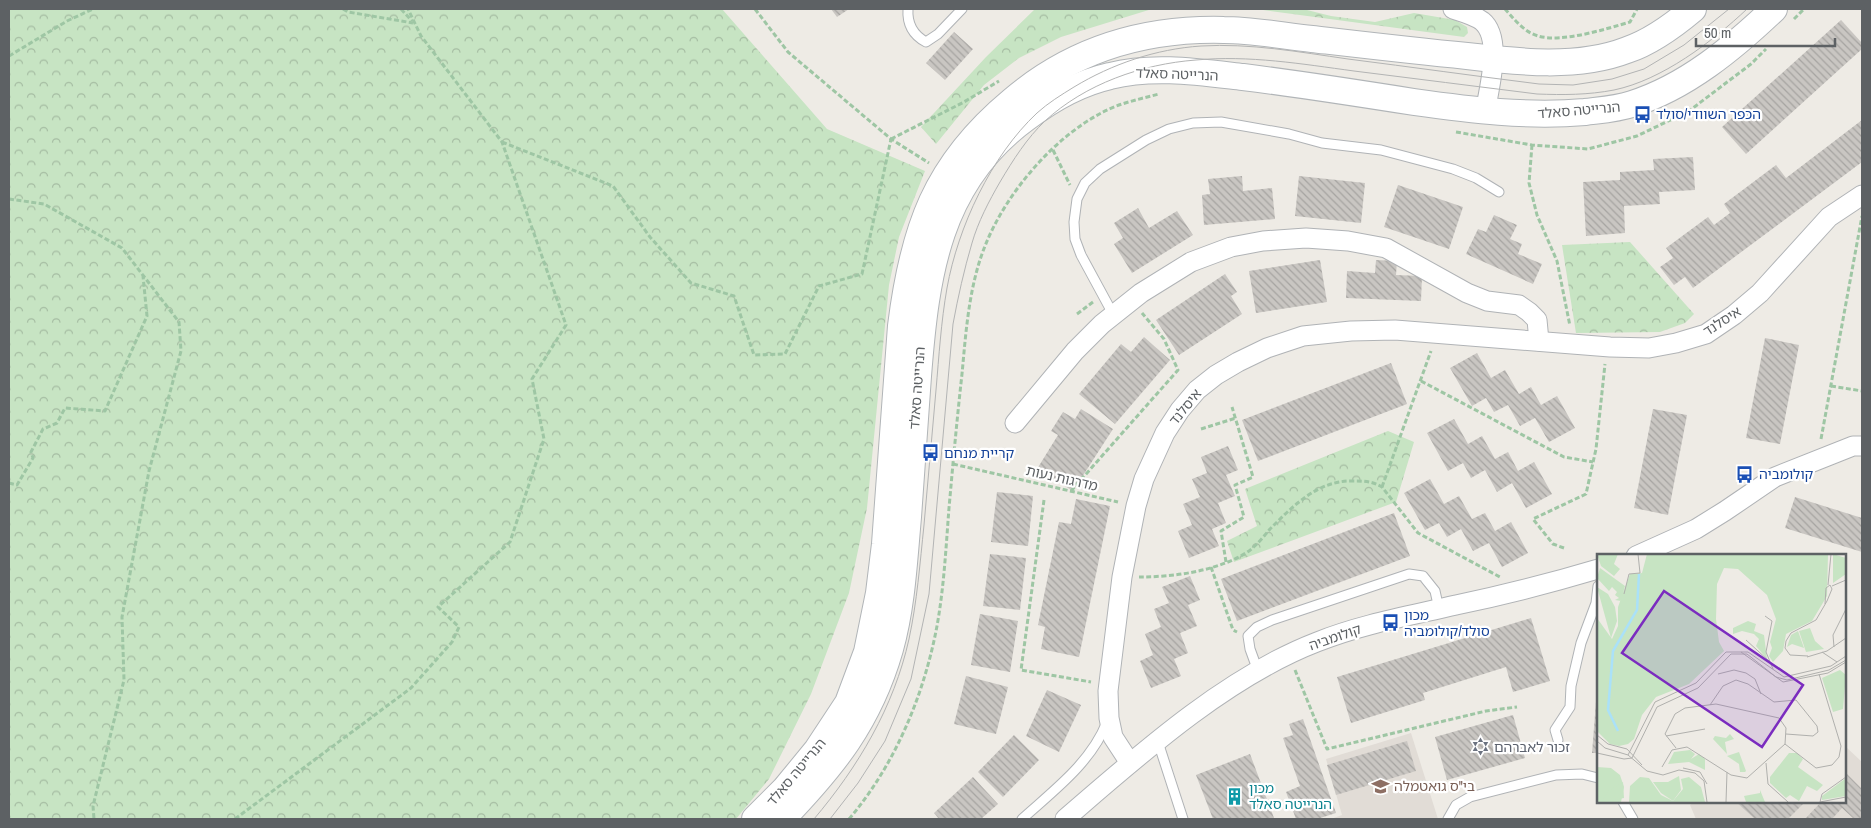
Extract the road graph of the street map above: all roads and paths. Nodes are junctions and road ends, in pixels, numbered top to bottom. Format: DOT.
graph roads {
  1 [pos="93,9"];
  2 [pos="343,9"];
  3 [pos="401,9"];
  4 [pos="408,9"];
  5 [pos="755,9"];
  6 [pos="908,9"];
  7 [pos="962,9"];
  8 [pos="1453,9"];
  9 [pos="1505,9"];
  10 [pos="1637,9"];
  11 [pos="1693,9"];
  12 [pos="1774,9"];
  13 [pos="414,23"];
  14 [pos="9,56"];
  15 [pos="1493,59"];
  16 [pos="1485,112"];
  17 [pos="890,138"];
  18 [pos="502,142"];
  19 [pos="1511,142"];
  20 [pos="1053,150"];
  21 [pos="946,174"];
  22 [pos="1499,192"];
  23 [pos="1862,195"];
  24 [pos="9,199"];
  25 [pos="1077,199"];
  26 [pos="1862,216"];
  27 [pos="143,275"];
  28 [pos="1142,313"];
  29 [pos="1113,314"];
  30 [pos="1438,334"];
  31 [pos="1539,341"];
  32 [pos="1573,344"];
  33 [pos="1606,346"];
  34 [pos="1420,381"];
  35 [pos="1831,386"];
  36 [pos="1862,392"];
  37 [pos="1232,407"];
  38 [pos="1236,418"];
  39 [pos="1015,424"];
  40 [pos="1202,430"];
  41 [pos="1862,446"];
  42 [pos="1817,459"];
  43 [pos="1593,462"];
  44 [pos="953,464"];
  45 [pos="9,483"];
  46 [pos="1382,486"];
  47 [pos="1071,491"];
  48 [pos="1044,500"];
  49 [pos="1136,506"];
  50 [pos="1564,548"];
  51 [pos="1640,554"];
  52 [pos="1226,562"];
  53 [pos="1211,567"];
  54 [pos="1597,568"];
  55 [pos="1122,577"];
  56 [pos="1525,590"];
  57 [pos="1597,594"];
  58 [pos="1439,609"];
  59 [pos="1248,636"];
  60 [pos="1289,655"];
  61 [pos="1258,671"];
  62 [pos="1108,685"];
  63 [pos="1517,708"];
  64 [pos="1109,718"];
  65 [pos="1558,740"];
  66 [pos="1158,742"];
  67 [pos="1130,763"];
  68 [pos="1597,778"];
  69 [pos="1624,803"];
  70 [pos="94,819"];
  71 [pos="235,819"];
  72 [pos="755,819"];
  73 [pos="782,819"];
  74 [pos="1022,819"];
  75 [pos="1065,819"];
  76 [pos="1182,819"];
  77 [pos="1448,819"];
  78 [pos="1633,819"];
  1 -- 14 [label="path"];
  2 -- 13 [label="path"];
  3 -- 13 [label="path"];
  4 -- 13 [label="path"];
  5 -- 17 [label="path"];
  6 -- 7 [label="lane"];
  8 -- 15 [label="street"];
  9 -- 10 [label="path"];
  11 -- 15 [label="main road, הנרייטה סאלד"];
  12 -- 16 [label="main road, הנרייטה סאלד"];
  13 -- 18 [label="path"];
  15 -- 16 [label="street"];
  15 -- 21 [label="main road, הנרייטה סאלד"];
  16 -- 73 [label="main road, הנרייטה סאלד"];
  17 -- 18 [label="path"];
  17 -- 21 [label="path"];
  18 -- 71 [label="path"];
  19 -- 32 [label="path"];
  20 -- 25 [label="path"];
  21 -- 72 [label="main road, הנרייטה סאלד"];
  22 -- 25 [label="lane"];
  23 -- 33 [label="street, איסלנד"];
  24 -- 27 [label="path"];
  25 -- 29 [label="lane"];
  26 -- 35 [label="path"];
  27 -- 45 [label="path"];
  27 -- 70 [label="path"];
  28 -- 47 [label="path"];
  29 -- 31 [label="street"];
  29 -- 39 [label="street"];
  30 -- 31 [label="street, איסלנד"];
  30 -- 34 [label="path"];
  30 -- 49 [label="street, איסלנד"];
  31 -- 32 [label="street, איסלנד"];
  32 -- 33 [label="street, איסלנד"];
  33 -- 43 [label="path"];
  34 -- 43 [label="path"];
  34 -- 46 [label="path"];
  35 -- 36 [label="path"];
  35 -- 42 [label="path"];
  37 -- 38 [label="path"];
  38 -- 40 [label="path"];
  38 -- 52 [label="path"];
  41 -- 42 [label="street"];
  42 -- 51 [label="street"];
  43 -- 50 [label="path"];
  44 -- 47 [label="path, מדרגות נעות"];
  46 -- 52 [label="path"];
  46 -- 56 [label="path"];
  47 -- 49 [label="path, מדרגות נעות"];
  48 -- 62 [label="path"];
  49 -- 55 [label="street, איסלנד"];
  52 -- 53 [label="path"];
  53 -- 55 [label="path"];
  53 -- 59 [label="path"];
  54 -- 56 [label="street, קולומביה"];
  55 -- 62 [label="street, איסלנד"];
  56 -- 58 [label="street, קולומביה"];
  57 -- 65 [label="lane"];
  58 -- 59 [label="lane"];
  58 -- 60 [label="street, קולומביה"];
  59 -- 61 [label="lane"];
  60 -- 61 [label="street, קולומביה"];
  60 -- 63 [label="path"];
  61 -- 66 [label="street, קולומביה"];
  62 -- 64 [label="street, איסלנד"];
  64 -- 67 [label="street, איסלנד"];
  64 -- 74 [label="lane"];
  66 -- 67 [label="street, קולומביה"];
  66 -- 76 [label="lane"];
  67 -- 75 [label="street, קולומביה"];
  68 -- 77 [label="lane"];
  69 -- 78 [label="lane"];
}
